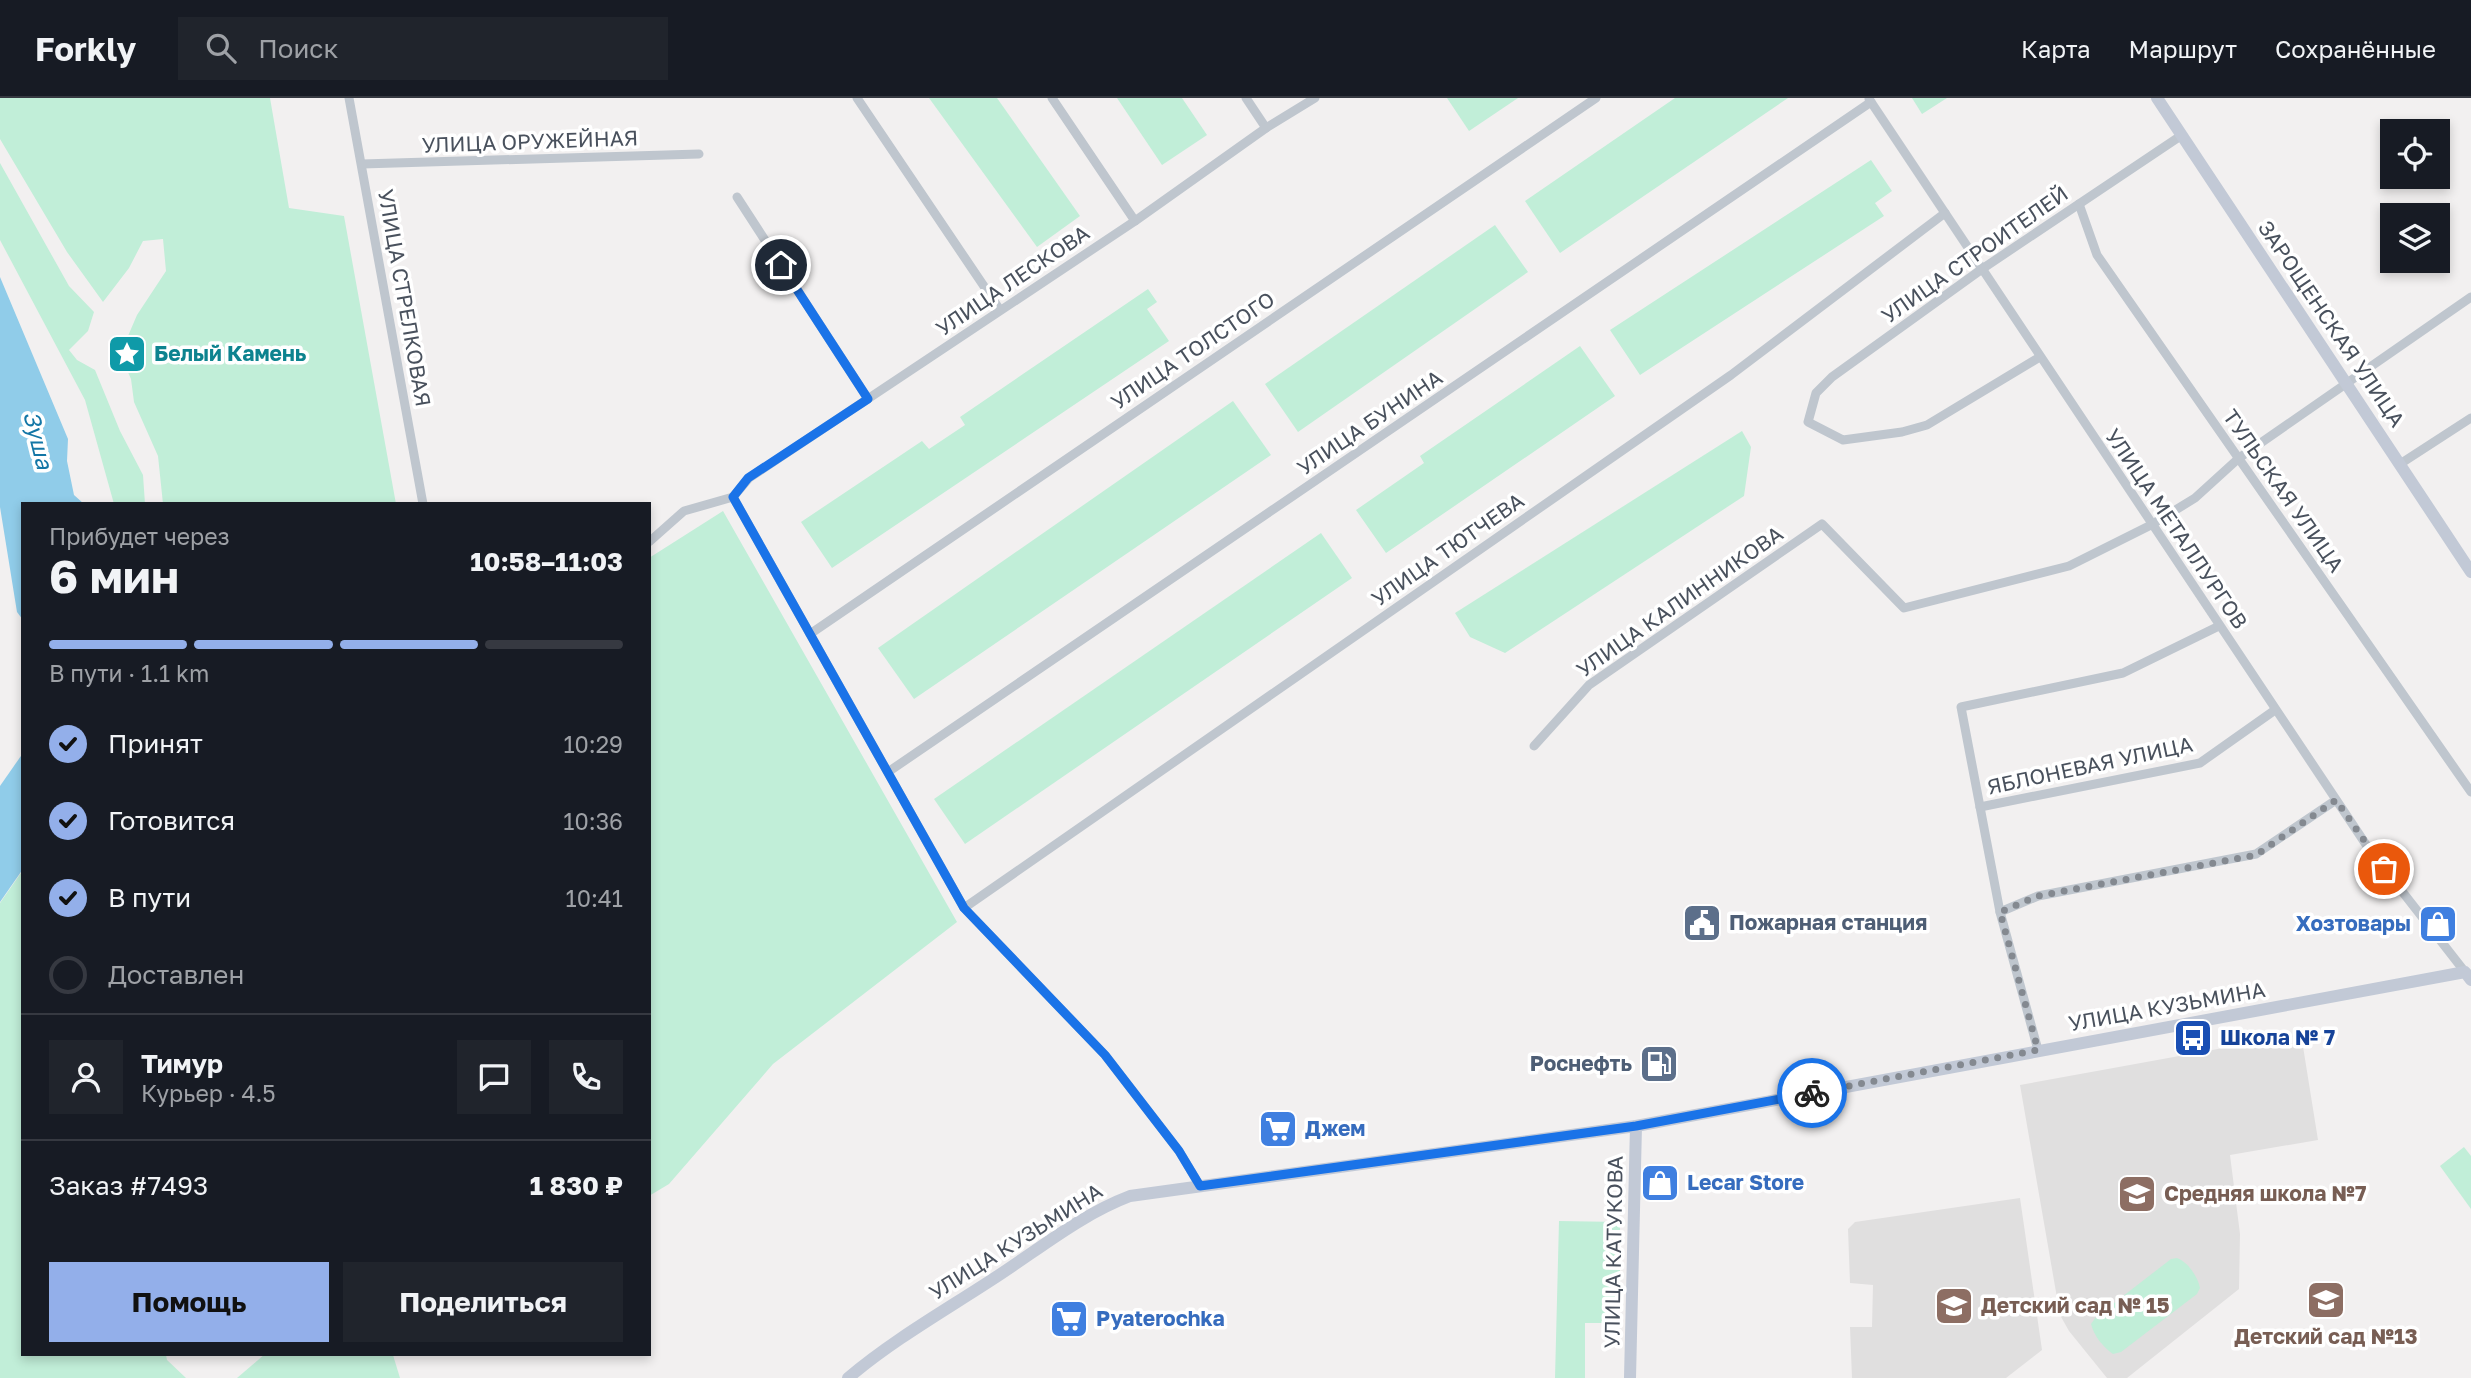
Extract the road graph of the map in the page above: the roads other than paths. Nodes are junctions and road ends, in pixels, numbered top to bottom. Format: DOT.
graph roads {
  1 [pos="349,98"];
  2 [pos="857,98"];
  3 [pos="1052,98"];
  4 [pos="1246,98"];
  5 [pos="1315,98"];
  6 [pos="1596,98"];
  7 [pos="2157,98"];
  8 [pos="1869,100"];
  9 [pos="1266,128"];
  10 [pos="2182,135"];
  11 [pos="699,154"];
  12 [pos="362,164"];
  13 [pos="737,197"];
  14 [pos="2079,204"];
  15 [pos="1945,213"];
  16 [pos="1135,221"];
  17 [pos="1982,269"];
  18 [pos="2471,297"];
  19 [pos="1000,310"];
  20 [pos="2040,358"];
  21 [pos="2347,384"];
  22 [pos="868,399"];
  23 [pos="2471,418"];
  24 [pos="2239,458"];
  25 [pos="2400,464"];
  26 [pos="733,497"];
  27 [pos="423,502"];
  28 [pos="2151,525"];
  29 [pos="651,540"];
  30 [pos="2471,572"];
  31 [pos="2219,626"];
  32 [pos="810,634"];
  33 [pos="2276,710"];
  34 [pos="1534,746"];
  35 [pos="888,772"];
  36 [pos="2471,792"];
  37 [pos="2336,800"];
  38 [pos="1980,807"];
  39 [pos="964,908"];
  40 [pos="2000,912"];
  41 [pos="2468,976"];
  42 [pos="2038,1050"];
  43 [pos="1636,1126"];
  44 [pos="1200,1186"];
  45 [pos="848,1378"];
  46 [pos="1630,1378"];
  1 -- 12 [label="street, УЛИЦА СТРЕЛКОВАЯ"];
  2 -- 19 [label="street"];
  3 -- 16 [label="street"];
  4 -- 9 [label="street"];
  5 -- 9 [label="street, УЛИЦА ЛЕСКОВА"];
  6 -- 32 [label="street, УЛИЦА ТОЛСТОГО"];
  7 -- 10 [label="main road, ЗАРОЩЕНСКАЯ УЛИЦА"];
  8 -- 15 [label="street, УЛИЦА МЕТАЛЛУРГОВ"];
  8 -- 35 [label="street, УЛИЦА БУНИНА"];
  9 -- 16 [label="street, УЛИЦА ЛЕСКОВА"];
  10 -- 14 [label="street, УЛИЦА СТРОИТЕЛЕЙ"];
  10 -- 21 [label="main road, ЗАРОЩЕНСКАЯ УЛИЦА"];
  11 -- 12 [label="street, УЛИЦА ОРУЖЕЙНАЯ"];
  12 -- 27 [label="street, УЛИЦА СТРЕЛКОВАЯ"];
  13 -- 22 [label="street"];
  14 -- 17 [label="street, УЛИЦА СТРОИТЕЛЕЙ"];
  14 -- 24 [label="street, ТУЛЬСКАЯ УЛИЦА"];
  15 -- 17 [label="street, УЛИЦА МЕТАЛЛУРГОВ"];
  15 -- 39 [label="street, УЛИЦА ТЮТЧЕВА"];
  16 -- 19 [label="street, УЛИЦА ЛЕСКОВА"];
  17 -- 20 [label="street, УЛИЦА МЕТАЛЛУРГОВ"];
  17 -- 20 [label="street, УЛИЦА СТРОИТЕЛЕЙ"];
  18 -- 21 [label="street"];
  19 -- 22 [label="street, УЛИЦА ЛЕСКОВА"];
  20 -- 28 [label="street, УЛИЦА МЕТАЛЛУРГОВ"];
  21 -- 24 [label="street"];
  21 -- 25 [label="main road, ЗАРОЩЕНСКАЯ УЛИЦА"];
  22 -- 26 [label="street, УЛИЦА ЛЕСКОВА"];
  23 -- 25 [label="street"];
  24 -- 28 [label="street"];
  24 -- 36 [label="street, ТУЛЬСКАЯ УЛИЦА"];
  25 -- 30 [label="main road, ЗАРОЩЕНСКАЯ УЛИЦА"];
  26 -- 29 [label="street"];
  26 -- 32 [label="street"];
  28 -- 31 [label="street, УЛИЦА МЕТАЛЛУРГОВ"];
  28 -- 34 [label="street, УЛИЦА КАЛИННИКОВА"];
  31 -- 33 [label="street, УЛИЦА МЕТАЛЛУРГОВ"];
  31 -- 38 [label="street"];
  32 -- 35 [label="street"];
  33 -- 37 [label="street, УЛИЦА МЕТАЛЛУРГОВ"];
  33 -- 38 [label="street, ЯБЛОНЕВАЯ УЛИЦА"];
  35 -- 39 [label="street"];
  37 -- 40 [label="street"];
  37 -- 41 [label="street, УЛИЦА МЕТАЛЛУРГОВ"];
  38 -- 40 [label="street"];
  39 -- 44 [label="street"];
  40 -- 42 [label="street"];
  41 -- 42 [label="main road, УЛИЦА КУЗЬМИНА"];
  42 -- 43 [label="main road, УЛИЦА КУЗЬМИНА"];
  43 -- 44 [label="main road, УЛИЦА КУЗЬМИНА"];
  43 -- 46 [label="main road, УЛИЦА КАТУКОВА"];
  44 -- 45 [label="main road, УЛИЦА КУЗЬМИНА"];
}
